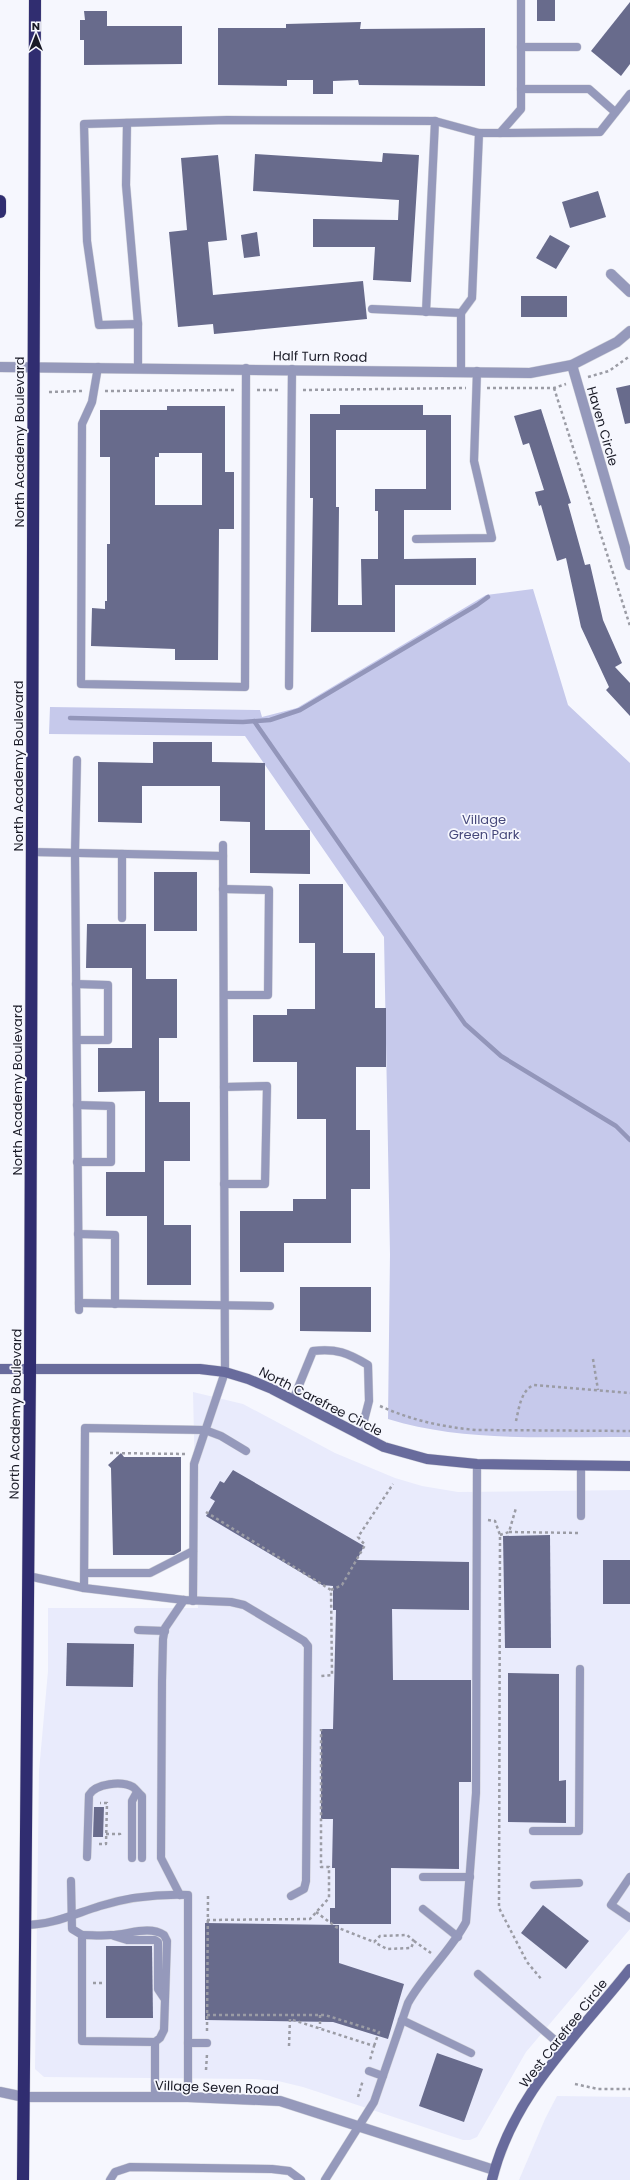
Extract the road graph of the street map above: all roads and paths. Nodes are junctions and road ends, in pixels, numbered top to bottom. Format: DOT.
graph roads {
  1 [pos="35,0"];
  2 [pos="521,0"];
  3 [pos="521,47"];
  4 [pos="577,47"];
  5 [pos="521,89"];
  6 [pos="630,94"];
  7 [pos="615,112"];
  8 [pos="435,121"];
  9 [pos="127,123"];
  10 [pos="479,133"];
  11 [pos="500,133"];
  12 [pos="0,201"];
  13 [pos="0,212"];
  14 [pos="611,274"];
  15 [pos="630,292"];
  16 [pos="372,310"];
  17 [pos="426,312"];
  18 [pos="461,313"];
  19 [pos="138,324"];
  20 [pos="630,331"];
  21 [pos="630,356"];
  22 [pos="572,364"];
  23 [pos="0,367"];
  24 [pos="33,367"];
  25 [pos="98,367"];
  26 [pos="138,367"];
  27 [pos="246,368"];
  28 [pos="292,369"];
  29 [pos="461,371"];
  30 [pos="477,371"];
  31 [pos="576,381"];
  32 [pos="476,388"];
  33 [pos="554,388"];
  34 [pos="246,390"];
  35 [pos="292,390"];
  36 [pos="94,391"];
  37 [pos="49,392"];
  38 [pos="416,539"];
  39 [pos="630,565"];
  40 [pos="630,626"];
  41 [pos="289,686"];
  42 [pos="77,760"];
  43 [pos="223,845"];
  44 [pos="32,852"];
  45 [pos="75,853"];
  46 [pos="122,854"];
  47 [pos="223,856"];
  48 [pos="223,889"];
  49 [pos="122,918"];
  50 [pos="76,984"];
  51 [pos="224,995"];
  52 [pos="77,1040"];
  53 [pos="224,1087"];
  54 [pos="77,1105"];
  55 [pos="77,1162"];
  56 [pos="224,1184"];
  57 [pos="78,1234"];
  58 [pos="115,1304"];
  59 [pos="224,1305"];
  60 [pos="270,1306"];
  61 [pos="593,1359"];
  62 [pos="0,1369"];
  63 [pos="30,1369"];
  64 [pos="225,1372"];
  65 [pos="598,1390"];
  66 [pos="630,1393"];
  67 [pos="293,1400"];
  68 [pos="379,1406"];
  69 [pos="516,1421"];
  70 [pos="205,1430"];
  71 [pos="630,1431"];
  72 [pos="360,1436"];
  73 [pos="246,1451"];
  74 [pos="110,1453"];
  75 [pos="197,1455"];
  76 [pos="477,1464"];
  77 [pos="581,1466"];
  78 [pos="630,1466"];
  79 [pos="393,1484"];
  80 [pos="516,1508"];
  81 [pos="204,1511"];
  82 [pos="581,1516"];
  83 [pos="488,1521"];
  84 [pos="509,1532"];
  85 [pos="581,1533"];
  86 [pos="500,1535"];
  87 [pos="193,1551"];
  88 [pos="85,1573"];
  89 [pos="28,1576"];
  90 [pos="84,1588"];
  91 [pos="331,1590"];
  92 [pos="184,1600"];
  93 [pos="193,1601"];
  94 [pos="138,1630"];
  95 [pos="165,1631"];
  96 [pos="580,1669"];
  97 [pos="320,1682"];
  98 [pos="321,1721"];
  99 [pos="137,1792"];
  100 [pos="88,1803"];
  101 [pos="533,1831"];
  102 [pos="106,1834"];
  103 [pos="120,1834"];
  104 [pos="87,1844"];
  105 [pos="87,1857"];
  106 [pos="132,1858"];
  107 [pos="142,1858"];
  108 [pos="423,1877"];
  109 [pos="470,1877"];
  110 [pos="630,1877"];
  111 [pos="71,1880"];
  112 [pos="579,1883"];
  113 [pos="534,1885"];
  114 [pos="180,1895"];
  115 [pos="208,1895"];
  116 [pos="291,1896"];
  117 [pos="423,1909"];
  118 [pos="316,1912"];
  119 [pos="72,1915"];
  120 [pos="630,1918"];
  121 [pos="208,1920"];
  122 [pos="24,1925"];
  123 [pos="82,1935"];
  124 [pos="458,1938"];
  125 [pos="414,1941"];
  126 [pos="374,1942"];
  127 [pos="441,1958"];
  128 [pos="630,1969"];
  129 [pos="478,1974"];
  130 [pos="542,1980"];
  131 [pos="90,1983"];
  132 [pos="105,1983"];
  133 [pos="207,2015"];
  134 [pos="320,2015"];
  135 [pos="402,2020"];
  136 [pos="320,2028"];
  137 [pos="155,2042"];
  138 [pos="188,2043"];
  139 [pos="207,2043"];
  140 [pos="289,2046"];
  141 [pos="374,2046"];
  142 [pos="564,2048"];
  143 [pos="471,2053"];
  144 [pos="206,2070"];
  145 [pos="367,2071"];
  146 [pos="383,2076"];
  147 [pos="575,2084"];
  148 [pos="630,2089"];
  149 [pos="0,2092"];
  150 [pos="24,2097"];
  151 [pos="155,2097"];
  152 [pos="188,2097"];
  153 [pos="358,2097"];
  154 [pos="358,2127"];
  155 [pos="493,2175"];
  156 [pos="23,2180"];
  157 [pos="110,2180"];
  158 [pos="300,2180"];
  159 [pos="326,2180"];
  1 -- 24 [label="highway, North Academy Boulevard"];
  2 -- 3 [label="lane"];
  3 -- 4 [label="lane"];
  3 -- 5 [label="lane"];
  5 -- 7 [label="lane"];
  5 -- 11 [label="lane"];
  6 -- 7 [label="lane"];
  7 -- 11 [label="lane"];
  8 -- 9 [label="lane"];
  8 -- 10 [label="lane"];
  8 -- 17 [label="lane"];
  9 -- 19 [label="lane"];
  9 -- 19 [label="lane"];
  10 -- 11 [label="lane"];
  10 -- 18 [label="lane"];
  12 -- 13 [label="highway"];
  14 -- 15 [label="street"];
  16 -- 17 [label="lane"];
  17 -- 18 [label="lane"];
  18 -- 29 [label="lane"];
  19 -- 26 [label="lane"];
  20 -- 22 [label="street, Half Turn Road"];
  21 -- 31 [label="path"];
  22 -- 30 [label="street, Half Turn Road"];
  22 -- 31 [label="street, Haven Circle"];
  23 -- 24 [label="street, Half Turn Road"];
  24 -- 25 [label="street, Half Turn Road"];
  24 -- 44 [label="highway, North Academy Boulevard"];
  25 -- 26 [label="street, Half Turn Road"];
  25 -- 36 [label="lane"];
  26 -- 27 [label="street, Half Turn Road"];
  27 -- 28 [label="street, Half Turn Road"];
  27 -- 34 [label="lane"];
  28 -- 29 [label="street, Half Turn Road"];
  28 -- 35 [label="lane"];
  29 -- 30 [label="street, Half Turn Road"];
  30 -- 32 [label="lane"];
  31 -- 33 [label="path"];
  31 -- 39 [label="street, Haven Circle"];
  32 -- 33 [label="path"];
  32 -- 35 [label="path"];
  32 -- 38 [label="lane"];
  33 -- 40 [label="path"];
  34 -- 35 [label="path"];
  34 -- 36 [label="path"];
  34 -- 36 [label="lane"];
  35 -- 41 [label="lane"];
  36 -- 37 [label="path"];
  42 -- 45 [label="lane"];
  43 -- 47 [label="lane"];
  44 -- 45 [label="lane"];
  44 -- 63 [label="highway, North Academy Boulevard"];
  45 -- 46 [label="lane"];
  45 -- 50 [label="lane"];
  46 -- 47 [label="lane"];
  46 -- 49 [label="lane"];
  47 -- 48 [label="lane"];
  48 -- 51 [label="lane"];
  48 -- 51 [label="lane"];
  50 -- 52 [label="lane"];
  50 -- 52 [label="lane"];
  51 -- 53 [label="lane"];
  52 -- 54 [label="lane"];
  53 -- 56 [label="lane"];
  53 -- 56 [label="lane"];
  54 -- 55 [label="lane"];
  54 -- 55 [label="lane"];
  55 -- 57 [label="lane"];
  56 -- 59 [label="lane"];
  57 -- 58 [label="lane"];
  57 -- 58 [label="lane"];
  58 -- 59 [label="lane"];
  59 -- 60 [label="lane"];
  59 -- 64 [label="lane"];
  61 -- 65 [label="path"];
  62 -- 63 [label="main road, North Carefree Circle"];
  63 -- 64 [label="main road, North Carefree Circle"];
  63 -- 89 [label="highway, North Academy Boulevard"];
  64 -- 67 [label="main road, North Carefree Circle"];
  64 -- 70 [label="lane"];
  65 -- 66 [label="path"];
  65 -- 69 [label="path"];
  67 -- 72 [label="main road, North Carefree Circle"];
  67 -- 72 [label="lane"];
  68 -- 71 [label="path"];
  70 -- 73 [label="lane"];
  70 -- 75 [label="lane"];
  70 -- 88 [label="lane"];
  72 -- 76 [label="main road, North Carefree Circle"];
  74 -- 75 [label="path"];
  75 -- 87 [label="lane"];
  76 -- 77 [label="main road, North Carefree Circle"];
  76 -- 109 [label="lane"];
  77 -- 78 [label="main road, North Carefree Circle"];
  77 -- 82 [label="lane"];
  79 -- 91 [label="path"];
  80 -- 84 [label="path"];
  81 -- 91 [label="path"];
  83 -- 86 [label="path"];
  84 -- 85 [label="path"];
  84 -- 86 [label="path"];
  86 -- 130 [label="path"];
  87 -- 88 [label="lane"];
  87 -- 93 [label="lane"];
  88 -- 90 [label="lane"];
  89 -- 90 [label="lane"];
  89 -- 122 [label="highway, North Academy Boulevard"];
  90 -- 92 [label="lane"];
  91 -- 97 [label="path"];
  92 -- 93 [label="lane"];
  92 -- 95 [label="lane"];
  93 -- 116 [label="lane"];
  94 -- 95 [label="lane"];
  95 -- 114 [label="lane"];
  96 -- 101 [label="lane"];
  98 -- 118 [label="path"];
  99 -- 100 [label="lane"];
  99 -- 106 [label="lane"];
  99 -- 107 [label="lane"];
  100 -- 102 [label="path"];
  100 -- 104 [label="lane"];
  102 -- 103 [label="path"];
  102 -- 104 [label="path"];
  104 -- 105 [label="lane"];
  108 -- 109 [label="lane"];
  109 -- 124 [label="lane"];
  110 -- 120 [label="lane"];
  111 -- 119 [label="lane"];
  112 -- 113 [label="lane"];
  114 -- 119 [label="lane"];
  114 -- 138 [label="lane"];
  115 -- 121 [label="path"];
  117 -- 124 [label="lane"];
  118 -- 121 [label="path"];
  118 -- 126 [label="path"];
  119 -- 122 [label="lane"];
  119 -- 123 [label="lane"];
  121 -- 133 [label="path"];
  122 -- 150 [label="highway, North Academy Boulevard"];
  123 -- 137 [label="lane"];
  123 -- 137 [label="lane"];
  124 -- 127 [label="lane"];
  125 -- 126 [label="path"];
  125 -- 126 [label="path"];
  125 -- 127 [label="path"];
  127 -- 135 [label="lane"];
  128 -- 142 [label="main road, West Carefree Circle"];
  129 -- 142 [label="lane"];
  131 -- 132 [label="path"];
  133 -- 134 [label="path"];
  133 -- 139 [label="path"];
  134 -- 136 [label="path"];
  134 -- 141 [label="path"];
  135 -- 143 [label="lane"];
  135 -- 146 [label="lane"];
  136 -- 140 [label="path"];
  136 -- 141 [label="path"];
  137 -- 151 [label="lane"];
  138 -- 139 [label="lane"];
  138 -- 152 [label="lane"];
  139 -- 144 [label="path"];
  141 -- 145 [label="path"];
  142 -- 155 [label="main road, West Carefree Circle"];
  145 -- 146 [label="lane"];
  145 -- 153 [label="path"];
  146 -- 154 [label="lane"];
  147 -- 148 [label="path"];
  149 -- 150 [label="street, Village Seven Road"];
  150 -- 151 [label="street, Village Seven Road"];
  150 -- 156 [label="highway, North Academy Boulevard"];
  151 -- 152 [label="street, Village Seven Road"];
  152 -- 154 [label="street, Village Seven Road"];
  154 -- 155 [label="street, Village Seven Road"];
  154 -- 159 [label="lane"];
  157 -- 158 [label="lane"];
}
